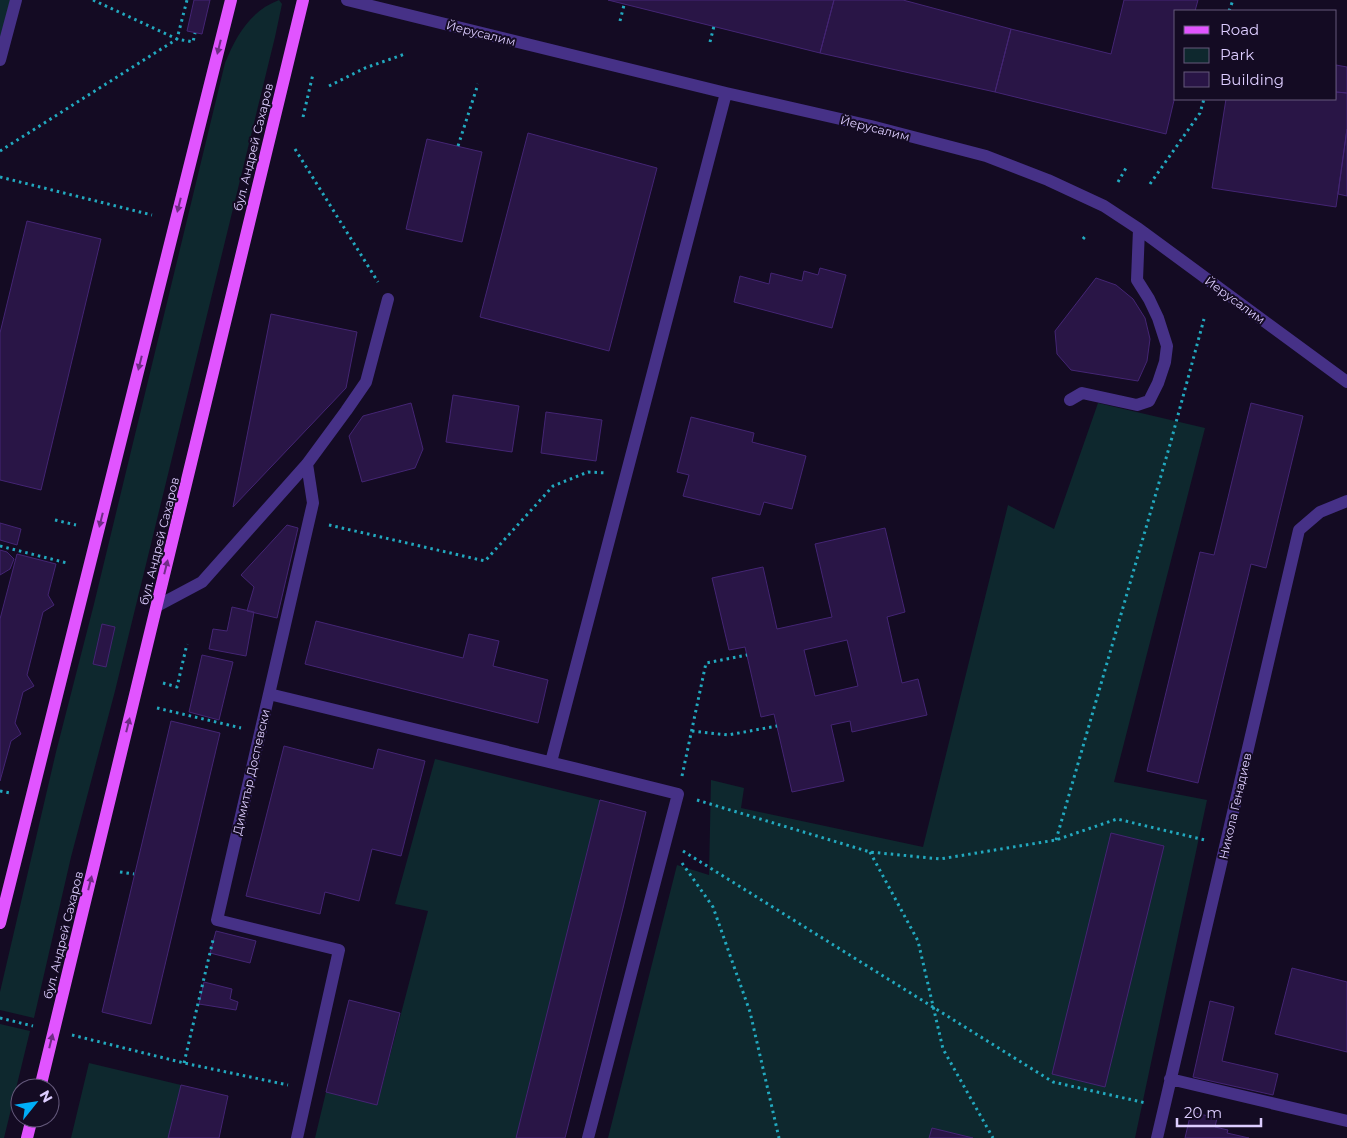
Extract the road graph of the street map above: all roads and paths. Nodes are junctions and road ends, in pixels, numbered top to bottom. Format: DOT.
graph roads {
  1 [pos="16,0"];
  2 [pos="93,0"];
  3 [pos="187,0"];
  4 [pos="231,0"];
  5 [pos="303,0"];
  6 [pos="347,0"];
  7 [pos="624,5"];
  8 [pos="620,21"];
  9 [pos="714,26"];
  10 [pos="195,33"];
  11 [pos="177,39"];
  12 [pos="710,42"];
  13 [pos="405,54"];
  14 [pos="0,60"];
  15 [pos="313,74"];
  16 [pos="478,84"];
  17 [pos="329,86"];
  18 [pos="726,93"];
  19 [pos="1204,100"];
  20 [pos="303,117"];
  21 [pos="458,146"];
  22 [pos="295,149"];
  23 [pos="0,151"];
  24 [pos="1126,168"];
  25 [pos="0,177"];
  26 [pos="1118,182"];
  27 [pos="1150,184"];
  28 [pos="152,216"];
  29 [pos="1139,229"];
  30 [pos="1087,234"];
  31 [pos="1083,239"];
  32 [pos="388,299"];
  33 [pos="1204,319"];
  34 [pos="1347,382"];
  35 [pos="1070,400"];
  36 [pos="307,464"];
  37 [pos="627,473"];
  38 [pos="1347,501"];
  39 [pos="55,520"];
  40 [pos="309,520"];
  41 [pos="76,525"];
  42 [pos="0,546"];
  43 [pos="67,563"];
  44 [pos="157,606"];
  45 [pos="187,644"];
  46 [pos="747,655"];
  47 [pos="163,683"];
  48 [pos="269,694"];
  49 [pos="157,708"];
  50 [pos="777,726"];
  51 [pos="692,731"];
  52 [pos="261,732"];
  53 [pos="551,762"];
  54 [pos="682,773"];
  55 [pos="0,790"];
  56 [pos="10,793"];
  57 [pos="678,794"];
  58 [pos="666,840"];
  59 [pos="1056,840"];
  60 [pos="1225,845"];
  61 [pos="870,852"];
  62 [pos="120,872"];
  63 [pos="134,874"];
  64 [pos="217,920"];
  65 [pos="0,923"];
  66 [pos="934,1007"];
  67 [pos="0,1018"];
  68 [pos="33,1026"];
  69 [pos="83,1038"];
  70 [pos="184,1063"];
  71 [pos="42,1078"];
  72 [pos="1170,1079"];
  73 [pos="308,1089"];
  74 [pos="1164,1107"];
  75 [pos="1347,1121"];
  76 [pos="297,1138"];
  77 [pos="588,1138"];
  78 [pos="779,1138"];
  79 [pos="993,1138"];
  80 [pos="1156,1138"];
  1 -- 14 [label="street"];
  2 -- 11 [label="path"];
  3 -- 11 [label="path"];
  4 -- 65 [label="main road, one-way"];
  44 -- 5 [label="main road, бул. Андрей Сахаров, one-way"];
  6 -- 18 [label="street, Йерусалим"];
  7 -- 8 [label="path"];
  9 -- 12 [label="path"];
  10 -- 11 [label="path"];
  11 -- 23 [label="path"];
  13 -- 17 [label="path"];
  15 -- 20 [label="path"];
  16 -- 21 [label="path"];
  18 -- 29 [label="street, Йерусалим"];
  18 -- 37 [label="street"];
  19 -- 27 [label="path"];
  22 -- 32 [label="path"];
  24 -- 26 [label="path"];
  25 -- 28 [label="path"];
  29 -- 34 [label="street, Йерусалим"];
  29 -- 35 [label="street"];
  30 -- 31 [label="path"];
  32 -- 36 [label="street"];
  33 -- 59 [label="path"];
  36 -- 40 [label="street"];
  36 -- 44 [label="street"];
  37 -- 40 [label="path"];
  37 -- 53 [label="street"];
  38 -- 60 [label="street, Никола Генадиев"];
  39 -- 41 [label="path"];
  40 -- 48 [label="street"];
  42 -- 43 [label="path"];
  71 -- 44 [label="main road, бул. Андрей Сахаров, one-way"];
  45 -- 47 [label="path"];
  46 -- 51 [label="path"];
  48 -- 52 [label="street, Димитър Доспевски"];
  48 -- 53 [label="street, Димитър Доспевски"];
  49 -- 52 [label="path"];
  50 -- 51 [label="path"];
  51 -- 54 [label="path"];
  52 -- 64 [label="street, Димитър Доспевски"];
  53 -- 57 [label="street, Димитър Доспевски"];
  55 -- 56 [label="path"];
  57 -- 58 [label="street"];
  57 -- 61 [label="path"];
  58 -- 66 [label="path"];
  58 -- 77 [label="street"];
  58 -- 78 [label="path"];
  59 -- 60 [label="path"];
  59 -- 61 [label="path"];
  60 -- 72 [label="street, Никола Генадиев"];
  61 -- 66 [label="path"];
  62 -- 63 [label="path"];
  64 -- 70 [label="path"];
  64 -- 73 [label="street"];
  66 -- 74 [label="path"];
  66 -- 79 [label="path"];
  67 -- 68 [label="path"];
  69 -- 70 [label="path"];
  70 -- 73 [label="path"];
  72 -- 74 [label="street, Никола Генадиев"];
  72 -- 75 [label="street"];
  73 -- 76 [label="street"];
  74 -- 80 [label="street, Никола Генадиев"];
}
